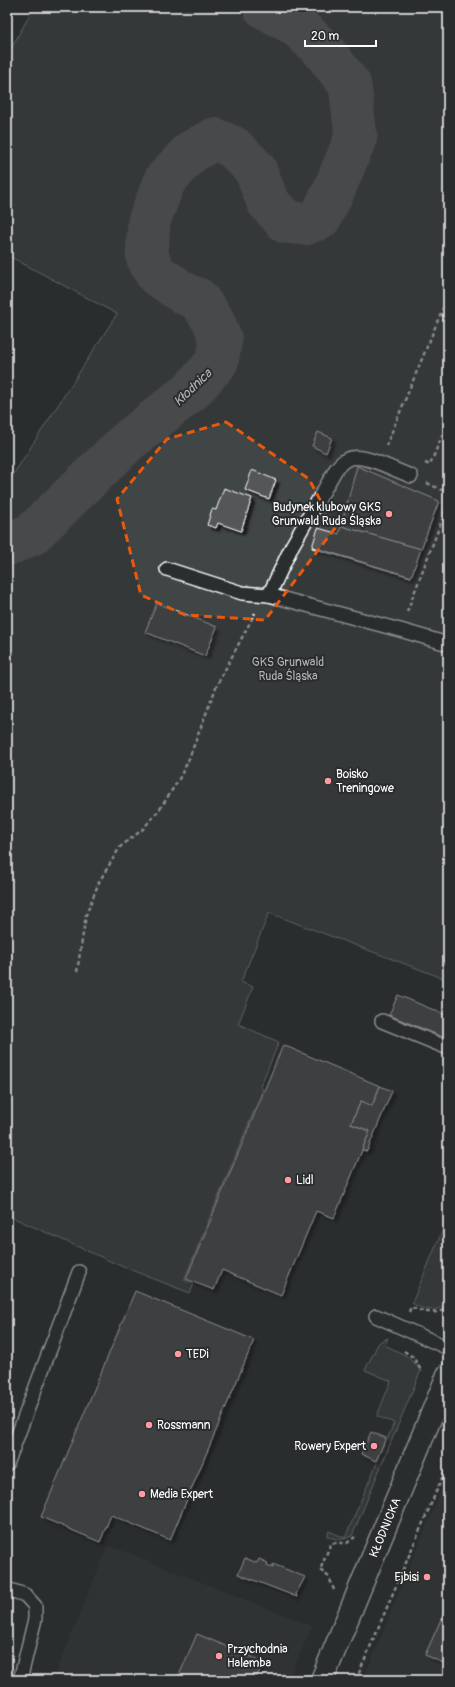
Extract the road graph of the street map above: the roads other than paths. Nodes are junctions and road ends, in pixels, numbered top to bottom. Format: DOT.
graph roads {
  1 [pos="411,476"];
  2 [pos="167,569"];
  3 [pos="269,596"];
  4 [pos="448,644"];
  5 [pos="382,1021"];
  6 [pos="448,1048"];
  7 [pos="79,1272"];
  8 [pos="376,1316"];
  9 [pos="448,1348"];
  10 [pos="448,1375"];
  11 [pos="7,1464"];
  12 [pos="7,1589"];
  13 [pos="20,1680"];
  14 [pos="322,1680"];
  1 -- 3 [label="lane"];
  2 -- 3 [label="lane"];
  3 -- 4 [label="lane"];
  5 -- 6 [label="lane"];
  7 -- 11 [label="lane"];
  8 -- 9 [label="lane"];
  10 -- 14 [label="street, KŁODNICKA"];
  12 -- 13 [label="lane"];
}
